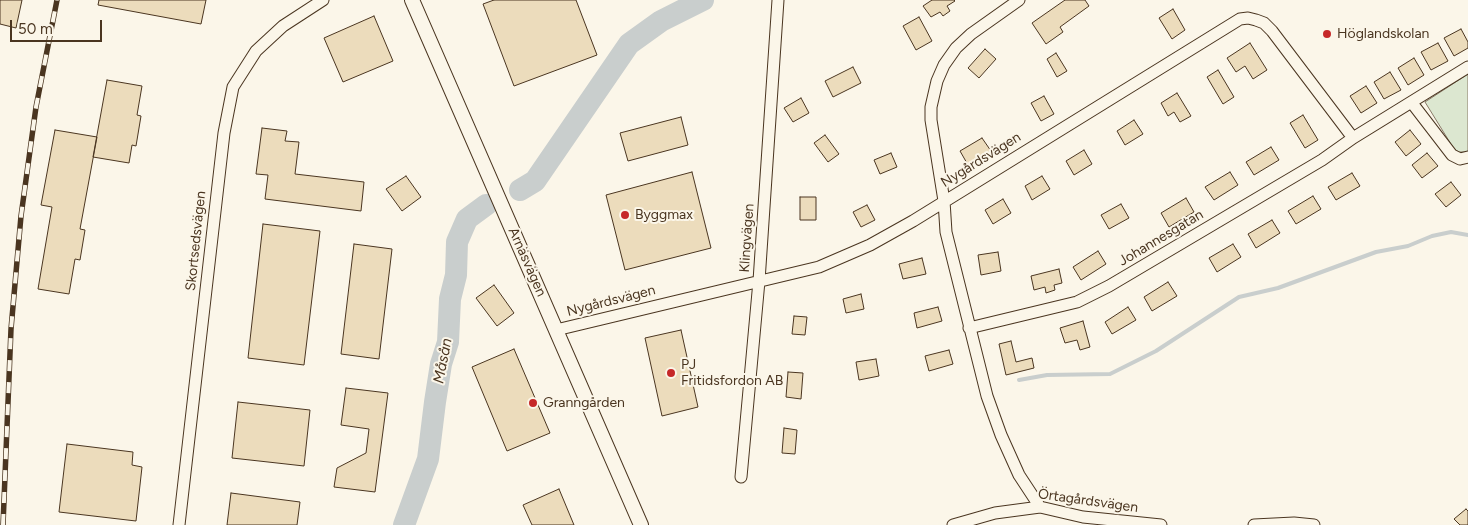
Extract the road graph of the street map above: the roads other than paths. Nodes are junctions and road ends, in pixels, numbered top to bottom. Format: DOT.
graph roads {
  1 [pos="323,0"];
  2 [pos="412,0"];
  3 [pos="778,0"];
  4 [pos="1020,0"];
  5 [pos="1468,67"];
  6 [pos="1412,103"];
  7 [pos="1353,138"];
  8 [pos="1468,157"];
  9 [pos="944,201"];
  10 [pos="759,281"];
  11 [pos="969,328"];
  12 [pos="556,330"];
  13 [pos="741,477"];
  14 [pos="1040,507"];
  15 [pos="1083,521"];
  16 [pos="179,525"];
  17 [pos="641,525"];
  18 [pos="953,525"];
  19 [pos="1161,525"];
  20 [pos="1254,525"];
  21 [pos="1314,525"];
  1 -- 16 [label="street, Skortsedsvägen"];
  2 -- 12 [label="street, Arnäsvägen"];
  3 -- 10 [label="street, Klingvägen"];
  4 -- 9 [label="street"];
  5 -- 6 [label="street, Johannesgatan"];
  6 -- 7 [label="street, Johannesgatan"];
  6 -- 8 [label="street"];
  7 -- 9 [label="street, Nygårdsvägen"];
  7 -- 11 [label="street, Johannesgatan"];
  9 -- 10 [label="street, Nygårdsvägen"];
  9 -- 11 [label="street"];
  10 -- 12 [label="street, Nygårdsvägen"];
  10 -- 13 [label="street, Klingvägen"];
  11 -- 14 [label="street"];
  12 -- 17 [label="street, Arnäsvägen"];
  14 -- 15 [label="street, Örtagårdsvägen"];
  14 -- 18 [label="street, Örtagårdsvägen"];
  15 -- 19 [label="street, Örtagårdsvägen"];
  20 -- 21 [label="street"];
}
